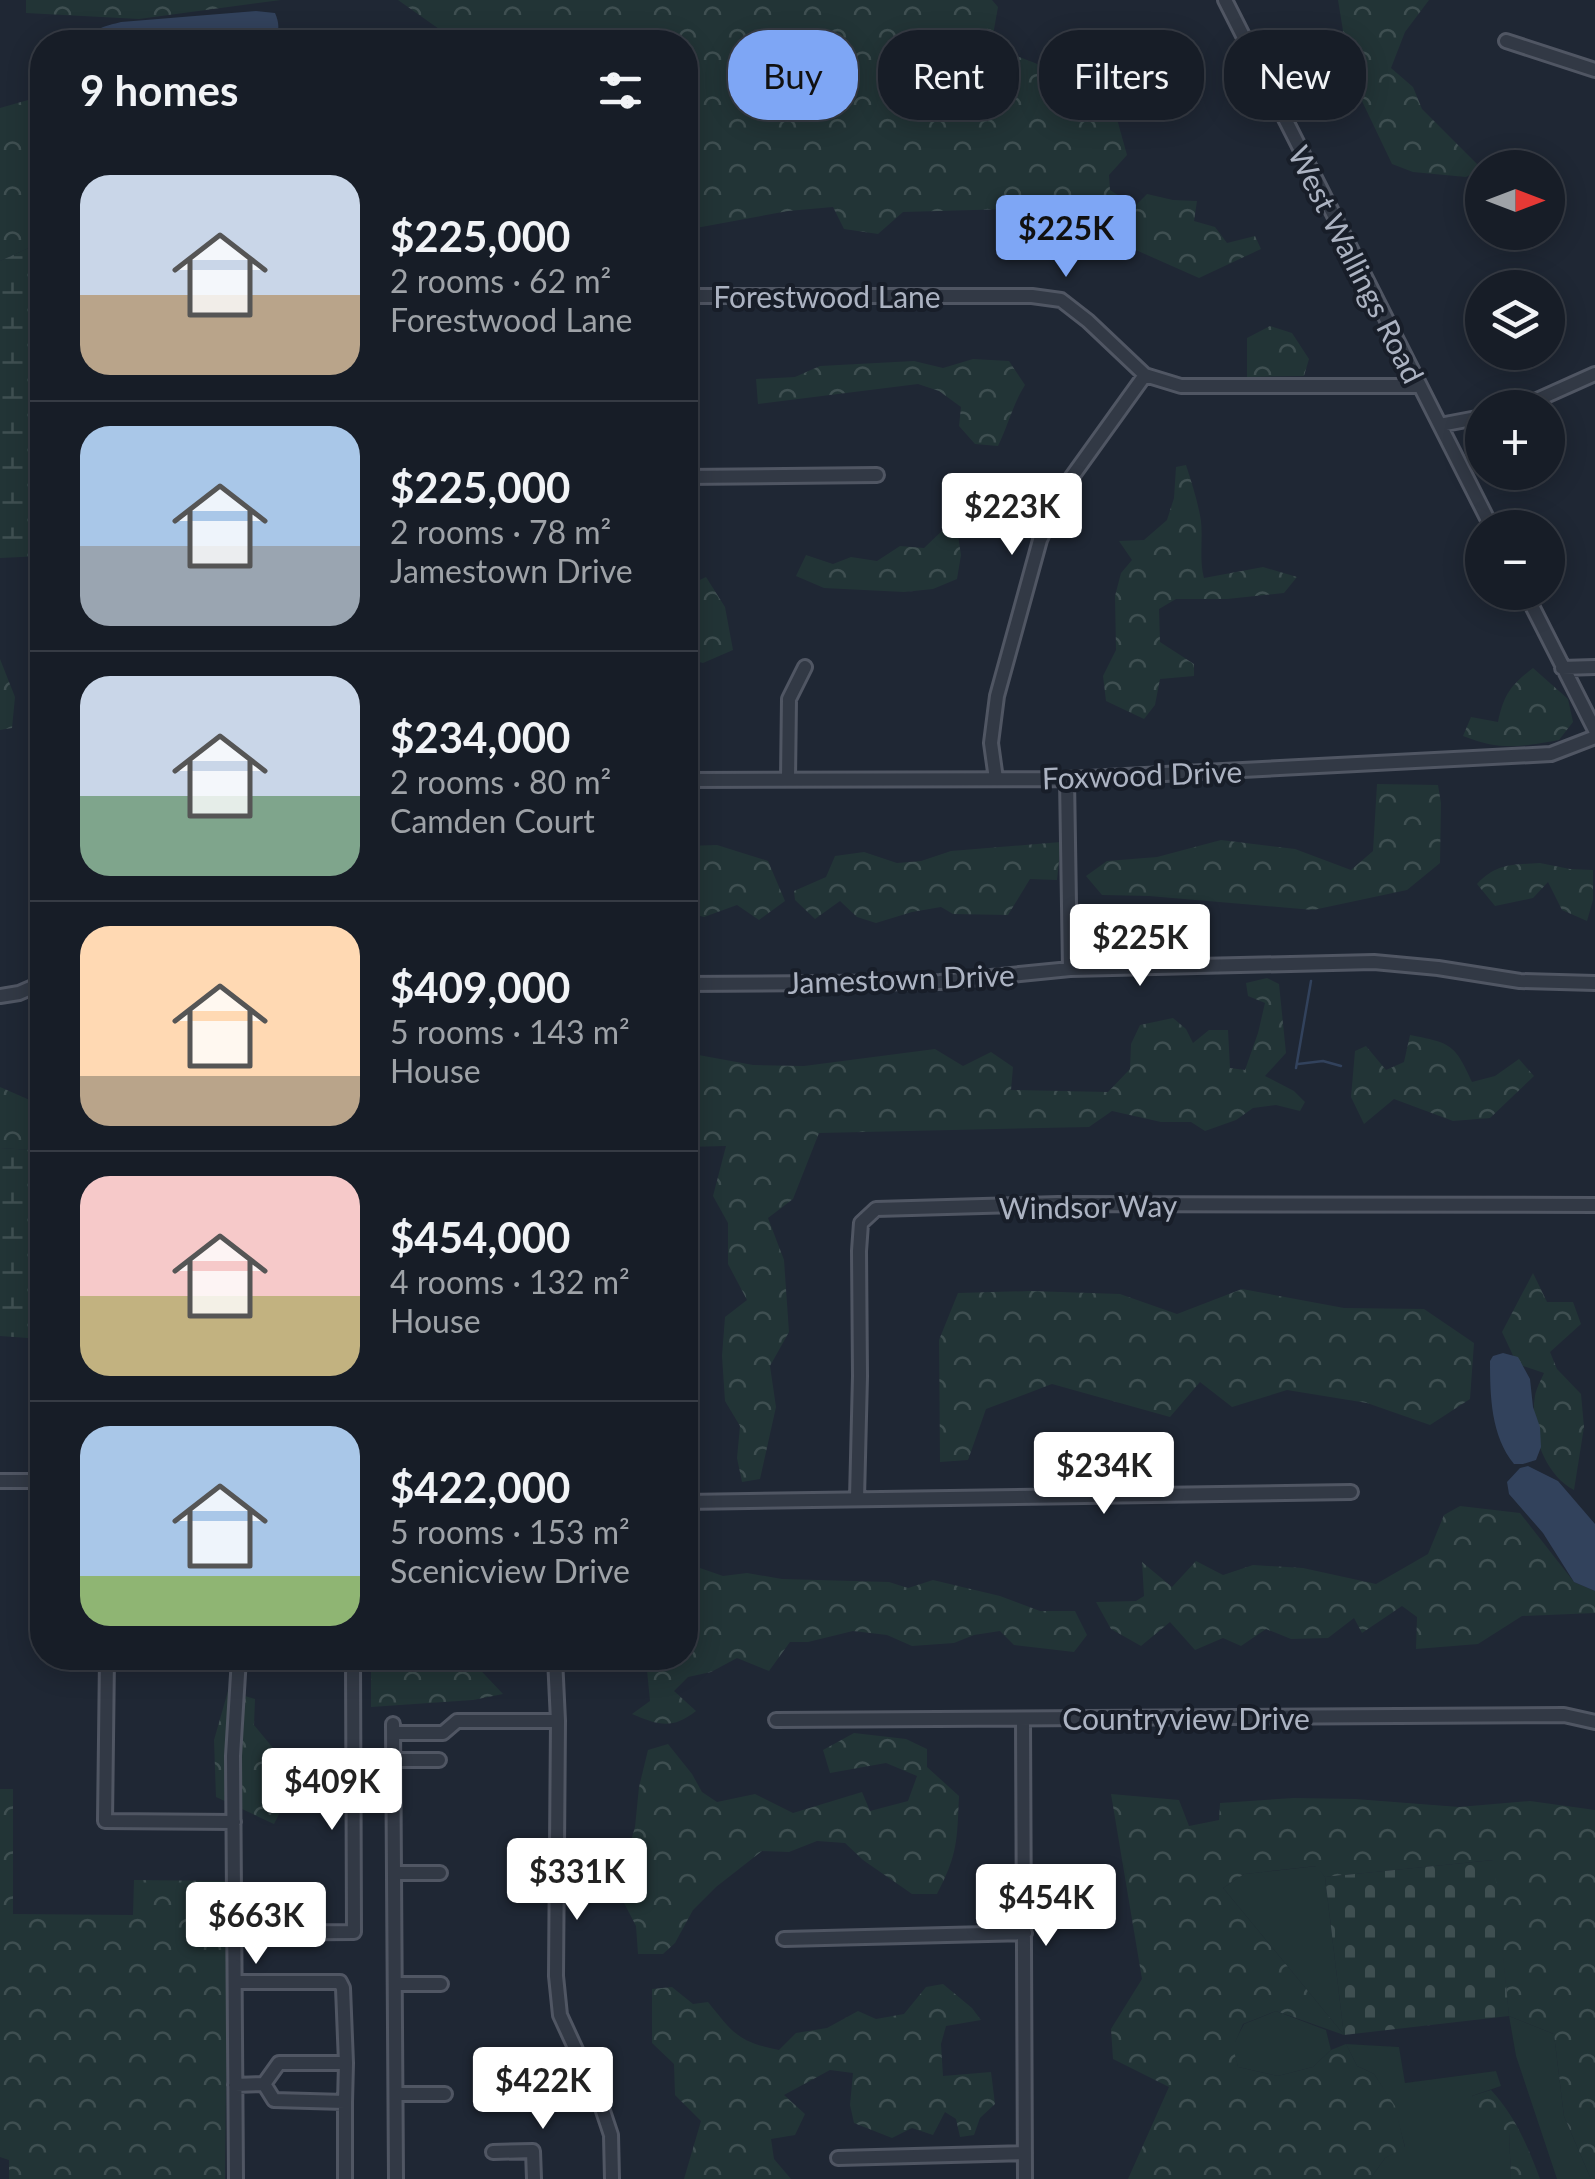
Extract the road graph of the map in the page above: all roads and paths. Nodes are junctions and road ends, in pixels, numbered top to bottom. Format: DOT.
graph roads {
  1 [pos="1225,0"];
  2 [pos="1506,41"];
  3 [pos="1595,70"];
  4 [pos="698,296"];
  5 [pos="1595,374"];
  6 [pos="1145,375"];
  7 [pos="1418,386"];
  8 [pos="1559,390"];
  9 [pos="1465,420"];
  10 [pos="1440,425"];
  11 [pos="877,475"];
  12 [pos="698,477"];
  13 [pos="1483,510"];
  14 [pos="1534,610"];
  15 [pos="805,667"];
  16 [pos="1595,667"];
  17 [pos="1562,668"];
  18 [pos="1595,734"];
  19 [pos="788,779"];
  20 [pos="996,779"];
  21 [pos="1067,779"];
  22 [pos="698,780"];
  23 [pos="1070,969"];
  24 [pos="1595,983"];
  25 [pos="698,984"];
  26 [pos="30,988"];
  27 [pos="0,996"];
  28 [pos="1595,1205"];
  29 [pos="0,1480"];
  30 [pos="30,1481"];
  31 [pos="1352,1492"];
  32 [pos="857,1498"];
  33 [pos="698,1502"];
  34 [pos="106,1670"];
  35 [pos="238,1670"];
  36 [pos="354,1670"];
  37 [pos="556,1670"];
  38 [pos="1024,1719"];
  39 [pos="776,1720"];
  40 [pos="558,1721"];
  41 [pos="1595,1722"];
  42 [pos="394,1760"];
  43 [pos="439,1760"];
  44 [pos="234,1822"];
  45 [pos="394,1873"];
  46 [pos="440,1873"];
  47 [pos="234,1932"];
  48 [pos="1025,1933"];
  49 [pos="784,1939"];
  50 [pos="235,1982"];
  51 [pos="395,1984"];
  52 [pos="441,1984"];
  53 [pos="346,2064"];
  54 [pos="236,2084"];
  55 [pos="264,2084"];
  56 [pos="396,2094"];
  57 [pos="445,2094"];
  58 [pos="345,2102"];
  59 [pos="493,2152"];
  60 [pos="1025,2154"];
  61 [pos="838,2158"];
  62 [pos="236,2179"];
  63 [pos="345,2179"];
  64 [pos="396,2179"];
  65 [pos="534,2179"];
  66 [pos="612,2179"];
  67 [pos="1025,2179"];
  1 -- 7 [label="street, West Wallings Road"];
  2 -- 3 [label="street"];
  4 -- 6 [label="street, Forestwood Lane"];
  5 -- 8 [label="street"];
  6 -- 7 [label="street"];
  6 -- 20 [label="street"];
  7 -- 10 [label="street, West Wallings Road"];
  9 -- 10 [label="street"];
  10 -- 13 [label="street, West Wallings Road"];
  11 -- 12 [label="street"];
  14 -- 17 [label="street"];
  15 -- 19 [label="street"];
  16 -- 17 [label="street"];
  17 -- 18 [label="street"];
  18 -- 21 [label="street, Foxwood Drive"];
  19 -- 20 [label="street, Foxwood Drive"];
  19 -- 22 [label="street, Foxwood Drive"];
  20 -- 21 [label="street, Foxwood Drive"];
  21 -- 23 [label="street"];
  23 -- 24 [label="street, Jamestown Drive"];
  23 -- 25 [label="street, Jamestown Drive"];
  26 -- 27 [label="street"];
  28 -- 32 [label="street, Windsor Way"];
  29 -- 30 [label="street"];
  31 -- 32 [label="street"];
  32 -- 33 [label="street"];
  34 -- 44 [label="street"];
  35 -- 44 [label="street"];
  36 -- 47 [label="street"];
  37 -- 40 [label="street"];
  38 -- 39 [label="street, Countryview Drive"];
  38 -- 41 [label="street, Countryview Drive"];
  38 -- 48 [label="street"];
  40 -- 42 [label="street"];
  40 -- 66 [label="street"];
  42 -- 43 [label="street"];
  42 -- 45 [label="street"];
  44 -- 47 [label="street"];
  45 -- 46 [label="street"];
  45 -- 51 [label="street"];
  47 -- 50 [label="street"];
  48 -- 49 [label="street"];
  48 -- 60 [label="street"];
  50 -- 53 [label="street"];
  50 -- 54 [label="street"];
  51 -- 52 [label="street"];
  51 -- 56 [label="street"];
  53 -- 55 [label="street"];
  53 -- 58 [label="street"];
  54 -- 55 [label="street"];
  54 -- 62 [label="street"];
  55 -- 58 [label="street"];
  56 -- 57 [label="street"];
  56 -- 64 [label="street"];
  58 -- 63 [label="street"];
  59 -- 65 [label="street"];
  60 -- 61 [label="street"];
  60 -- 67 [label="street"];
}
